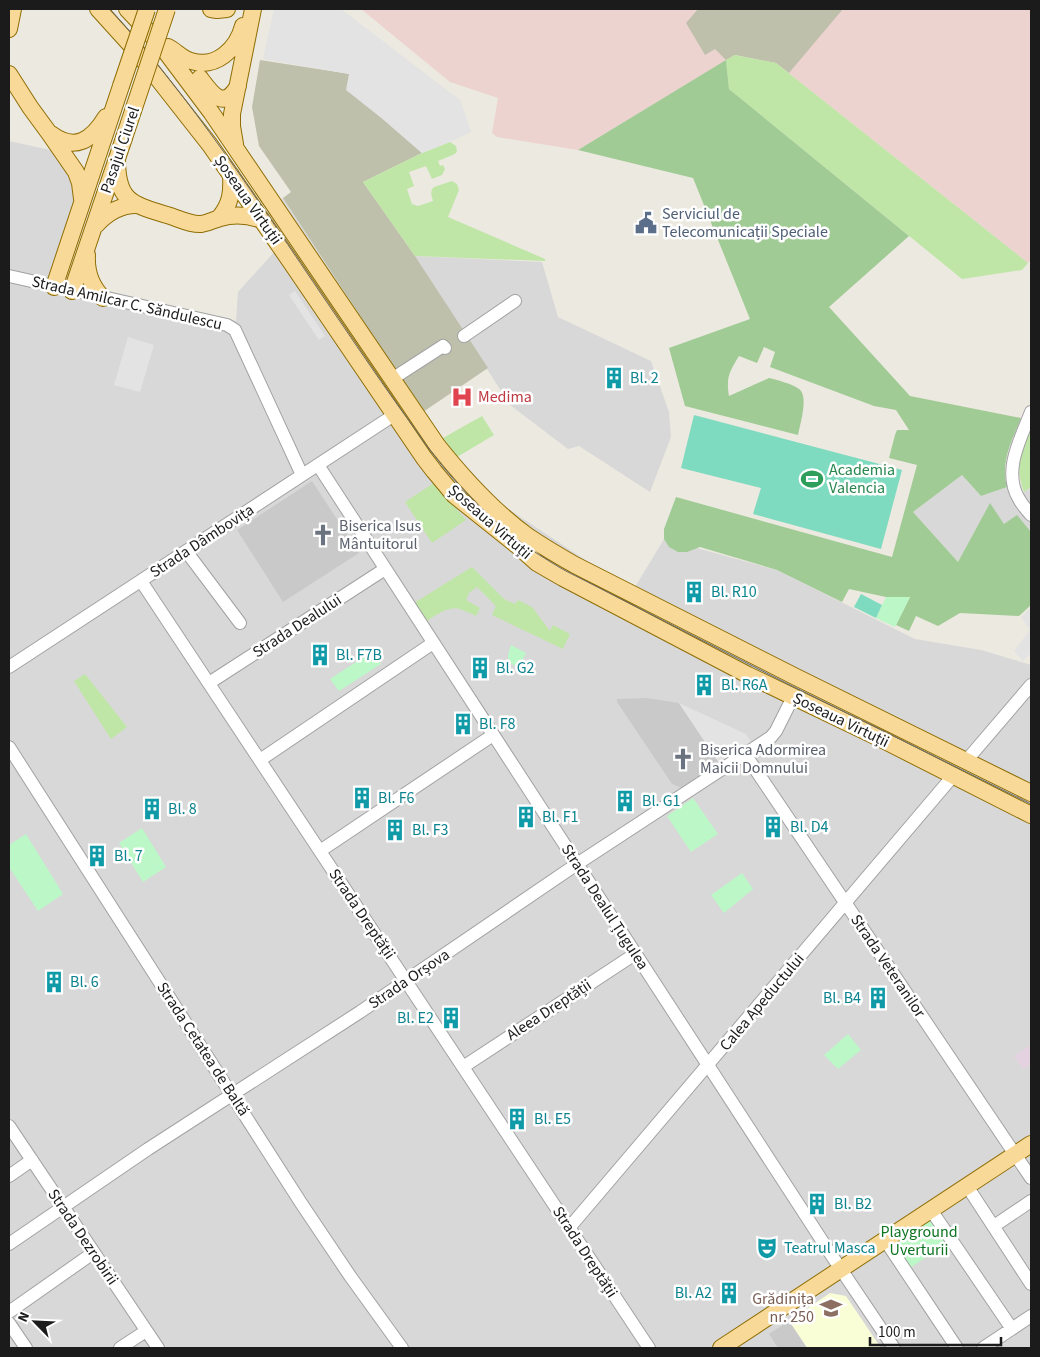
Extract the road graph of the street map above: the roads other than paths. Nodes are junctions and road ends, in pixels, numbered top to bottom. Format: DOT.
graph roads {
  1 [pos="13,9"];
  2 [pos="98,9"];
  3 [pos="127,9"];
  4 [pos="147,9"];
  5 [pos="167,9"];
  6 [pos="211,9"];
  7 [pos="227,9"];
  8 [pos="245,9"];
  9 [pos="253,9"];
  10 [pos="9,29"];
  11 [pos="160,44"];
  12 [pos="173,60"];
  13 [pos="9,74"];
  14 [pos="121,86"];
  15 [pos="238,86"];
  16 [pos="49,133"];
  17 [pos="236,146"];
  18 [pos="117,159"];
  19 [pos="231,174"];
  20 [pos="83,201"];
  21 [pos="136,205"];
  22 [pos="219,218"];
  23 [pos="262,220"];
  24 [pos="91,236"];
  25 [pos="9,276"];
  26 [pos="54,287"];
  27 [pos="72,291"];
  28 [pos="103,298"];
  29 [pos="515,302"];
  30 [pos="464,336"];
  31 [pos="444,348"];
  32 [pos="392,378"];
  33 [pos="1031,412"];
  34 [pos="394,415"];
  35 [pos="318,465"];
  36 [pos="302,475"];
  37 [pos="1031,515"];
  38 [pos="186,551"];
  39 [pos="385,569"];
  40 [pos="141,581"];
  41 [pos="240,623"];
  42 [pos="433,643"];
  43 [pos="9,667"];
  44 [pos="209,683"];
  45 [pos="1031,685"];
  46 [pos="793,698"];
  47 [pos="493,735"];
  48 [pos="9,747"];
  49 [pos="745,754"];
  50 [pos="260,760"];
  51 [pos="966,761"];
  52 [pos="953,776"];
  53 [pos="1031,793"];
  54 [pos="1031,815"];
  55 [pos="320,851"];
  56 [pos="577,864"];
  57 [pos="846,903"];
  58 [pos="635,954"];
  59 [pos="406,981"];
  60 [pos="708,1065"];
  61 [pos="463,1066"];
  62 [pos="231,1094"];
  63 [pos="9,1126"];
  64 [pos="1031,1144"];
  65 [pos="1015,1154"];
  66 [pos="32,1160"];
  67 [pos="9,1176"];
  68 [pos="1031,1178"];
  69 [pos="967,1186"];
  70 [pos="1031,1200"];
  71 [pos="63,1207"];
  72 [pos="931,1210"];
  73 [pos="994,1226"];
  74 [pos="569,1228"];
  75 [pos="885,1240"];
  76 [pos="9,1244"];
  77 [pos="94,1253"];
  78 [pos="840,1270"];
  79 [pos="1031,1284"];
  80 [pos="9,1312"];
  81 [pos="1031,1316"];
  82 [pos="9,1323"];
  83 [pos="1012,1329"];
  84 [pos="146,1331"];
  85 [pos="26,1348"];
  86 [pos="120,1348"];
  87 [pos="158,1348"];
  88 [pos="402,1348"];
  89 [pos="649,1348"];
  90 [pos="721,1348"];
  91 [pos="894,1348"];
  92 [pos="957,1348"];
  93 [pos="983,1348"];
  1 -- 10 [label="main road"];
  2 -- 19 [label="main road, Șoseaua Virtuții"];
  3 -- 11 [label="main road, Șoseaua Virtuții"];
  4 -- 14 [label="main road, Pasajul Ciurel, bridge"];
  5 -- 18 [label="main road, Pasajul Ciurel, bridge"];
  6 -- 7 [label="main road"];
  8 -- 11 [label="main road"];
  9 -- 15 [label="main road"];
  11 -- 12 [label="main road, Șoseaua Virtuții"];
  12 -- 15 [label="main road"];
  12 -- 17 [label="main road, Șoseaua Virtuții"];
  13 -- 16 [label="main road"];
  14 -- 16 [label="main road"];
  14 -- 20 [label="main road, Pasajul Ciurel"];
  15 -- 17 [label="main road"];
  16 -- 20 [label="main road"];
  17 -- 32 [label="main road, Șoseaua Virtuții"];
  18 -- 21 [label="main road"];
  18 -- 24 [label="main road, Pasajul Ciurel"];
  19 -- 22 [label="main road"];
  19 -- 23 [label="main road, Șoseaua Virtuții"];
  20 -- 26 [label="main road, Pasajul Ciurel"];
  21 -- 22 [label="main road"];
  21 -- 24 [label="main road"];
  22 -- 23 [label="main road"];
  23 -- 34 [label="main road, Șoseaua Virtuții"];
  24 -- 27 [label="main road, Pasajul Ciurel"];
  24 -- 28 [label="main road"];
  25 -- 26 [label="street, Strada Amilcar C. Săndulescu"];
  26 -- 27 [label="street, Strada Amilcar C. Săndulescu"];
  27 -- 28 [label="street, Strada Amilcar C. Săndulescu"];
  28 -- 36 [label="street, Strada Amilcar C. Săndulescu"];
  29 -- 30 [label="street"];
  31 -- 32 [label="street"];
  32 -- 51 [label="main road, Șoseaua Virtuții"];
  33 -- 37 [label="street"];
  34 -- 35 [label="street, Strada Dâmbovița"];
  34 -- 46 [label="main road, Șoseaua Virtuții"];
  35 -- 36 [label="street, Strada Dâmbovița"];
  35 -- 39 [label="street, Strada Dealul Țugulea"];
  36 -- 38 [label="street, Strada Dâmbovița"];
  38 -- 40 [label="street, Strada Dâmbovița"];
  38 -- 41 [label="street"];
  39 -- 42 [label="street, Strada Dealul Țugulea"];
  39 -- 44 [label="street, Strada Dealului"];
  40 -- 43 [label="street, Strada Dâmbovița"];
  40 -- 44 [label="street, Strada Dreptății"];
  42 -- 47 [label="street, Strada Dealul Țugulea"];
  42 -- 50 [label="street"];
  44 -- 50 [label="street, Strada Dreptății"];
  45 -- 51 [label="street"];
  46 -- 49 [label="street, Strada Orșova"];
  46 -- 52 [label="main road, Șoseaua Virtuții"];
  47 -- 55 [label="street"];
  47 -- 56 [label="street, Strada Dealul Țugulea"];
  48 -- 62 [label="street, Strada Cetatea de Baltă"];
  49 -- 56 [label="street, Strada Orșova"];
  49 -- 57 [label="street, Strada Veteranilor"];
  50 -- 55 [label="street, Strada Dreptății"];
  51 -- 53 [label="main road, Șoseaua Virtuții"];
  52 -- 54 [label="main road, Șoseaua Virtuții"];
  52 -- 57 [label="street, Calea Apeductului"];
  55 -- 59 [label="street, Strada Dreptății"];
  56 -- 58 [label="street, Strada Dealul Țugulea"];
  56 -- 59 [label="street, Strada Orșova"];
  57 -- 60 [label="street, Calea Apeductului"];
  57 -- 65 [label="street, Strada Veteranilor"];
  58 -- 60 [label="street, Strada Dealul Țugulea"];
  58 -- 61 [label="street, Aleea Dreptății"];
  59 -- 61 [label="street, Strada Dreptății"];
  59 -- 62 [label="street, Strada Orșova"];
  60 -- 74 [label="street, Calea Apeductului"];
  60 -- 78 [label="street, Strada Dealul Țugulea"];
  61 -- 74 [label="street, Strada Dreptății"];
  62 -- 71 [label="street, Strada Orșova"];
  62 -- 88 [label="street, Strada Cetatea de Baltă"];
  63 -- 66 [label="street, Strada Dezrobirii"];
  64 -- 65 [label="main road"];
  65 -- 68 [label="street, Strada Veteranilor"];
  65 -- 69 [label="main road"];
  66 -- 67 [label="street"];
  66 -- 71 [label="street, Strada Dezrobirii"];
  69 -- 72 [label="main road"];
  69 -- 73 [label="street"];
  70 -- 73 [label="street"];
  71 -- 76 [label="street, Strada Orșova"];
  71 -- 77 [label="street, Strada Dezrobirii"];
  72 -- 75 [label="main road"];
  72 -- 83 [label="street"];
  73 -- 79 [label="street"];
  74 -- 89 [label="street, Strada Dreptății"];
  75 -- 78 [label="main road"];
  75 -- 92 [label="street"];
  77 -- 80 [label="street"];
  77 -- 84 [label="street, Strada Dezrobirii"];
  78 -- 90 [label="main road"];
  78 -- 91 [label="street, Strada Dealul Țugulea"];
  81 -- 83 [label="street"];
  82 -- 85 [label="street"];
  83 -- 93 [label="street"];
  84 -- 86 [label="street"];
  84 -- 87 [label="street, Strada Dezrobirii"];
}
